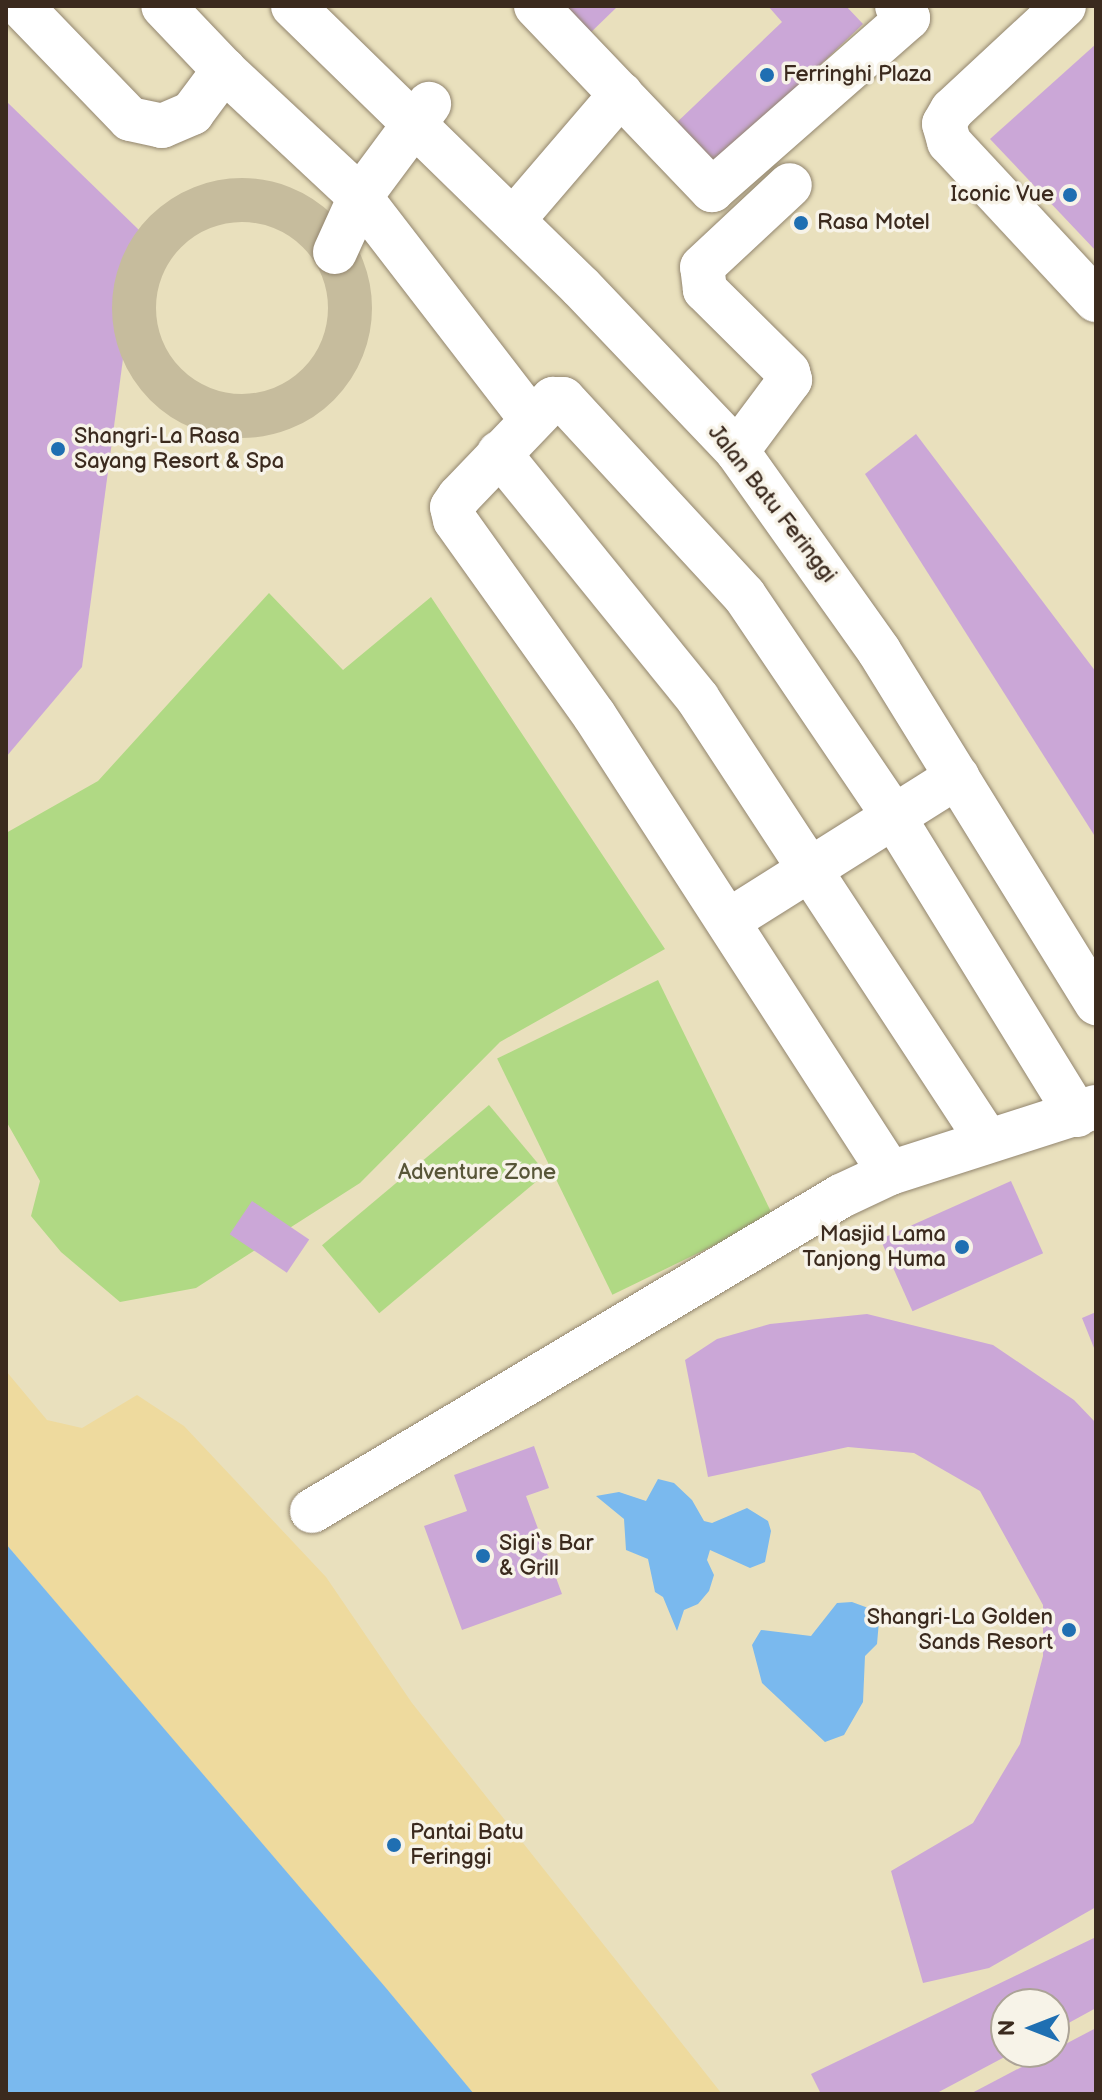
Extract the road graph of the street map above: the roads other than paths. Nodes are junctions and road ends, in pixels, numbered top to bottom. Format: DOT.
graph roads {
  1 [pos="21,6"];
  2 [pos="163,6"];
  3 [pos="293,6"];
  4 [pos="332,6"];
  5 [pos="536,6"];
  6 [pos="897,6"];
  7 [pos="1064,6"];
  8 [pos="224,70"];
  9 [pos="621,94"];
  10 [pos="420,115"];
  11 [pos="790,185"];
  12 [pos="360,197"];
  13 [pos="520,211"];
  14 [pos="335,252"];
  15 [pos="1096,300"];
  16 [pos="542,409"];
  17 [pos="743,442"];
  18 [pos="499,453"];
  19 [pos="957,777"];
  20 [pos="894,818"];
  21 [pos="810,871"];
  22 [pos="728,921"];
  23 [pos="1096,954"];
  24 [pos="1096,1003"];
  25 [pos="1087,1111"];
  26 [pos="987,1140"];
  27 [pos="890,1173"];
  28 [pos="312,1511"];
  1 -- 8 [label="main road"];
  2 -- 8 [label="main road"];
  3 -- 10 [label="main road, Jalan Batu Feringgi"];
  4 -- 10 [label="main road, Jalan Batu Feringgi"];
  5 -- 9 [label="main road"];
  6 -- 9 [label="main road"];
  7 -- 15 [label="main road"];
  8 -- 12 [label="main road"];
  9 -- 13 [label="main road"];
  10 -- 12 [label="main road"];
  10 -- 13 [label="main road, Jalan Batu Feringgi"];
  11 -- 17 [label="main road"];
  12 -- 14 [label="main road"];
  12 -- 16 [label="main road"];
  13 -- 17 [label="main road, Jalan Batu Feringgi"];
  16 -- 18 [label="main road"];
  16 -- 20 [label="main road"];
  17 -- 19 [label="main road, Jalan Batu Feringgi"];
  17 -- 23 [label="main road, Jalan Batu Feringgi"];
  18 -- 21 [label="main road"];
  18 -- 22 [label="main road"];
  19 -- 20 [label="main road"];
  19 -- 24 [label="main road, Jalan Batu Feringgi"];
  20 -- 21 [label="main road"];
  20 -- 25 [label="main road"];
  21 -- 22 [label="main road"];
  21 -- 26 [label="main road"];
  22 -- 27 [label="main road"];
  25 -- 26 [label="main road"];
  26 -- 27 [label="main road"];
  27 -- 28 [label="main road"];
}
